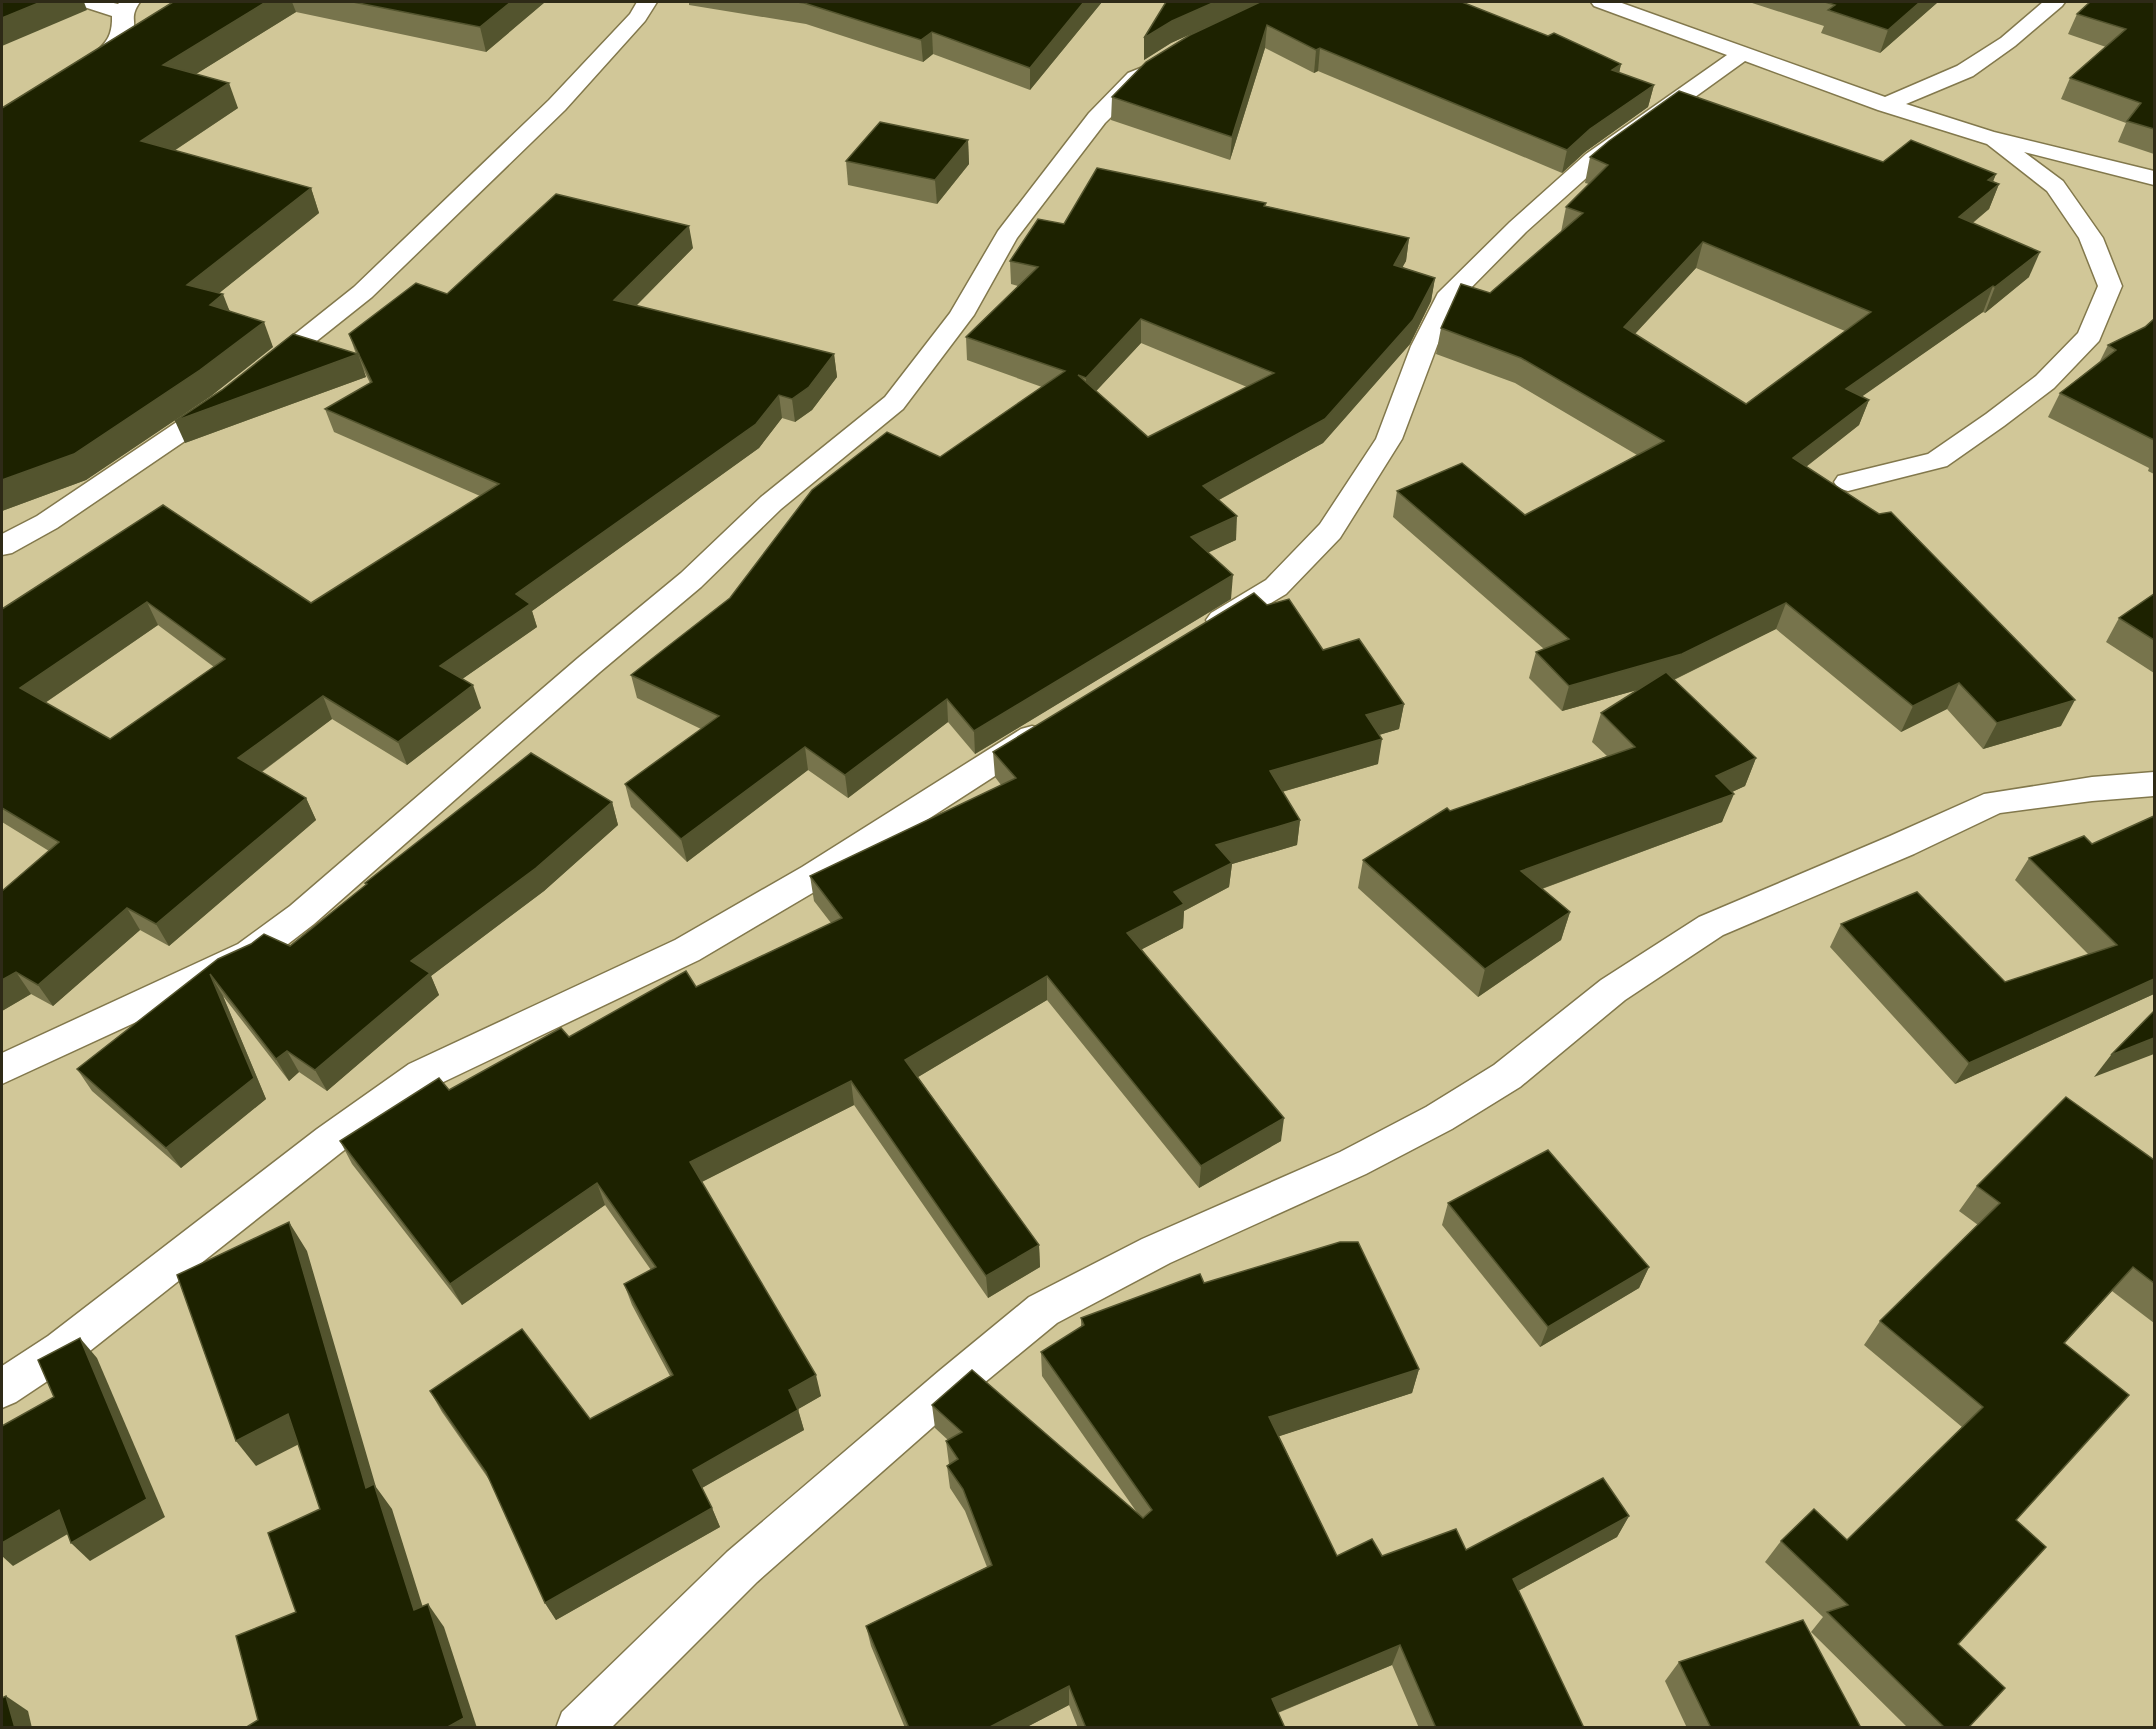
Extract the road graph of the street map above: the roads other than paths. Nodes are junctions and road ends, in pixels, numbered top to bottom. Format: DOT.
graph roads {
  1 [pos="88,2"];
  2 [pos="647,2"];
  3 [pos="1601,2"];
  4 [pos="2055,2"];
  5 [pos="126,7"];
  6 [pos="1742,54"];
  7 [pos="1162,62"];
  8 [pos="80,76"];
  9 [pos="1886,105"];
  10 [pos="1989,138"];
  11 [pos="2154,178"];
  12 [pos="1848,482"];
  13 [pos="2,546"];
  14 [pos="1194,636"];
  15 [pos="1053,723"];
  16 [pos="2154,784"];
  17 [pos="2,1069"];
  18 [pos="2,1389"];
  19 [pos="578,1728"];
  1 -- 5 [label="street"];
  2 -- 13 [label="street"];
  3 -- 6 [label="street"];
  4 -- 9 [label="street"];
  5 -- 8 [label="street"];
  6 -- 9 [label="street"];
  6 -- 14 [label="street"];
  7 -- 17 [label="street"];
  9 -- 10 [label="street"];
  10 -- 11 [label="street"];
  10 -- 12 [label="street"];
  15 -- 18 [label="street"];
  16 -- 19 [label="street"];
}
